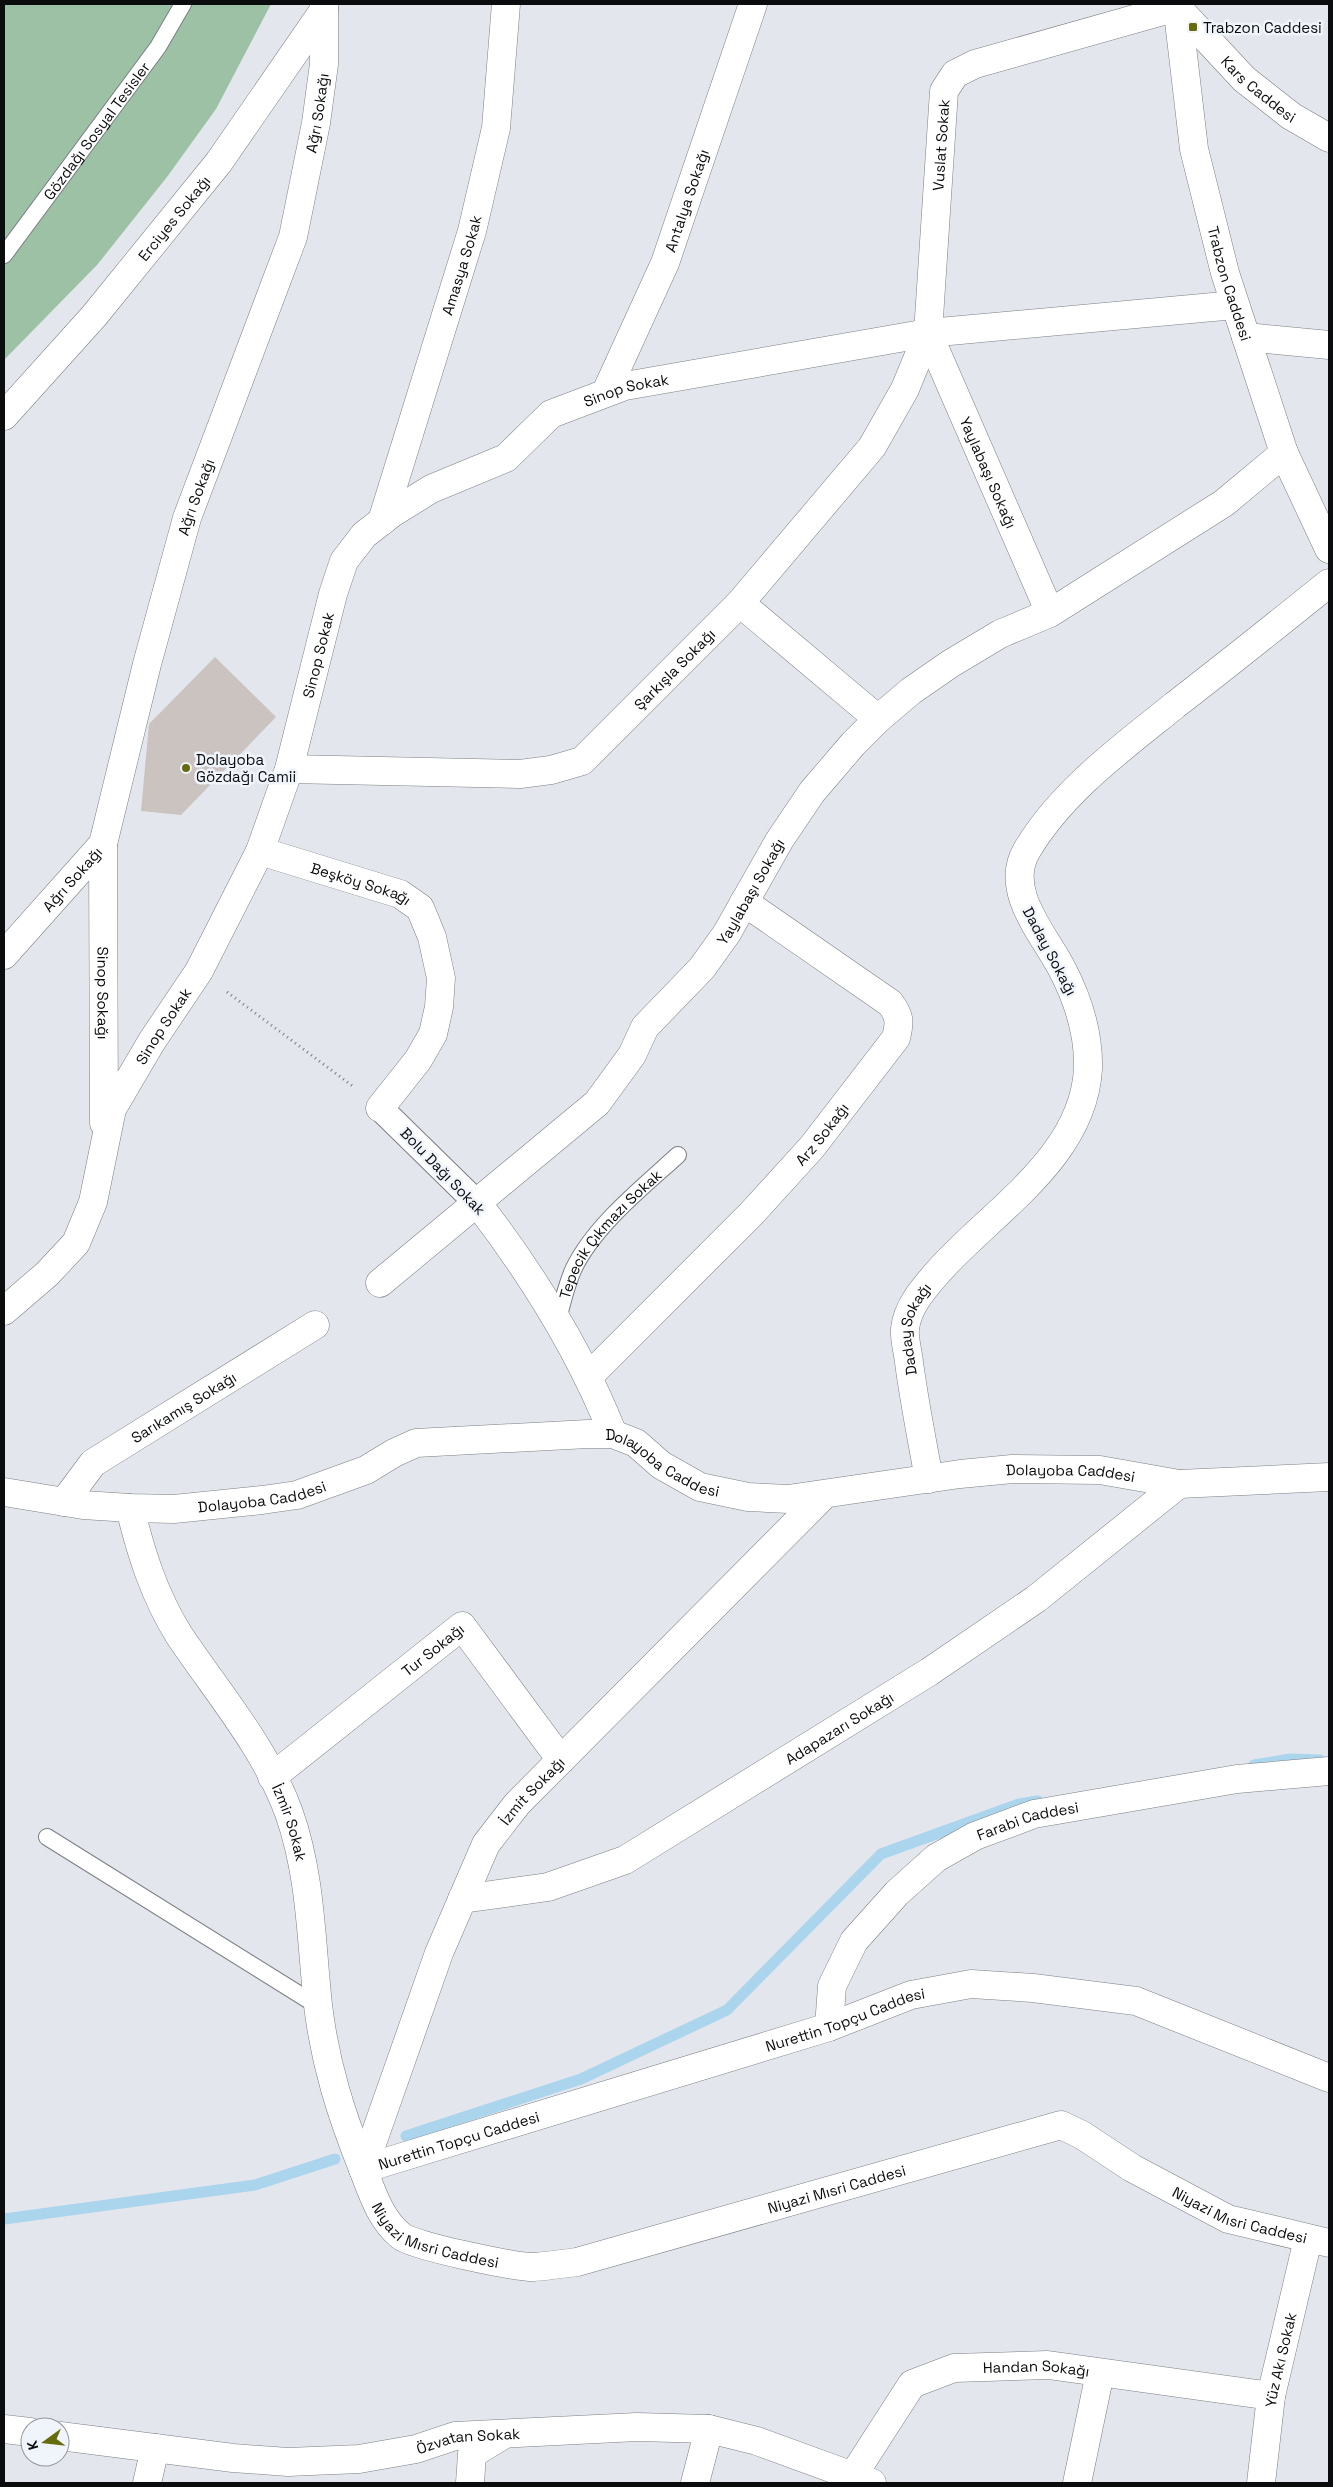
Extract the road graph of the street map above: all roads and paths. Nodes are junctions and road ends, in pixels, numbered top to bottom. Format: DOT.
graph roads {
  1 [pos="183,4"];
  2 [pos="506,4"];
  3 [pos="753,4"];
  4 [pos="1177,5"];
  5 [pos="324,7"];
  6 [pos="1329,138"];
  7 [pos="4,255"];
  8 [pos="1236,305"];
  9 [pos="928,332"];
  10 [pos="1246,337"];
  11 [pos="1329,345"];
  12 [pos="606,392"];
  13 [pos="4,416"];
  14 [pos="1284,452"];
  15 [pos="382,521"];
  16 [pos="1329,549"];
  17 [pos="1329,583"];
  18 [pos="740,603"];
  19 [pos="1050,613"];
  20 [pos="878,719"];
  21 [pos="289,769"];
  22 [pos="103,844"];
  23 [pos="260,850"];
  24 [pos="744,902"];
  25 [pos="4,955"];
  26 [pos="199,971"];
  27 [pos="380,1108"];
  28 [pos="104,1142"];
  29 [pos="678,1155"];
  30 [pos="478,1204"];
  31 [pos="380,1284"];
  32 [pos="4,1312"];
  33 [pos="557,1323"];
  34 [pos="315,1325"];
  35 [pos="589,1376"];
  36 [pos="613,1434"];
  37 [pos="1329,1477"];
  38 [pos="929,1479"];
  39 [pos="1179,1484"];
  40 [pos="4,1492"];
  41 [pos="824,1495"];
  42 [pos="64,1502"];
  43 [pos="130,1508"];
  44 [pos="561,1760"];
  45 [pos="1329,1771"];
  46 [pos="272,1777"];
  47 [pos="47,1837"];
  48 [pos="462,1899"];
  49 [pos="318,2006"];
  50 [pos="829,2026"];
  51 [pos="1329,2078"];
  52 [pos="363,2169"];
  53 [pos="1319,2241"];
  54 [pos="1100,2374"];
  55 [pos="1271,2396"];
  56 [pos="4,2429"];
  57 [pos="710,2430"];
  58 [pos="20,2431"];
  59 [pos="508,2432"];
  60 [pos="70,2437"];
  61 [pos="155,2448"];
  62 [pos="862,2480"];
  63 [pos="147,2483"];
  64 [pos="470,2483"];
  65 [pos="695,2483"];
  66 [pos="1077,2483"];
  67 [pos="1262,2483"];
  1 -- 7 [label="lane, Gözdağı Sosyal Tesisler"];
  2 -- 15 [label="street, Amasya Sokak"];
  3 -- 12 [label="street, Antalya Sokağı"];
  4 -- 6 [label="street, Kars Caddesi"];
  4 -- 8 [label="street, Trabzon Caddesi"];
  4 -- 9 [label="street, Vuslat Sokak"];
  5 -- 13 [label="street, Erciyes Sokağı"];
  5 -- 22 [label="street, Ağrı Sokağı"];
  8 -- 9 [label="street, Sinop Sokak"];
  8 -- 10 [label="street, Trabzon Caddesi"];
  9 -- 12 [label="street, Sinop Sokak"];
  9 -- 18 [label="street, Şarkışla Sokağı"];
  9 -- 19 [label="street, Yaylabaşı Sokağı"];
  10 -- 11 [label="street"];
  10 -- 14 [label="street, Trabzon Caddesi"];
  12 -- 15 [label="street, Sinop Sokak"];
  14 -- 16 [label="street, Trabzon Caddesi"];
  14 -- 19 [label="street, Yaylabaşı Sokağı"];
  15 -- 21 [label="street, Sinop Sokak"];
  17 -- 38 [label="street, Daday Sokağı"];
  18 -- 20 [label="street"];
  18 -- 21 [label="street, Şarkışla Sokağı"];
  19 -- 20 [label="street, Yaylabaşı Sokağı"];
  20 -- 24 [label="street, Yaylabaşı Sokağı"];
  21 -- 23 [label="street, Sinop Sokak"];
  22 -- 25 [label="street, Ağrı Sokağı"];
  22 -- 28 [label="street, Sinop Sokağı"];
  23 -- 26 [label="street, Sinop Sokak"];
  23 -- 27 [label="street, Beşköy Sokağı"];
  24 -- 30 [label="street, Yaylabaşı Sokağı"];
  24 -- 35 [label="street, Arz Sokağı"];
  26 -- 27 [label="path"];
  26 -- 28 [label="street, Sinop Sokak"];
  27 -- 30 [label="street, Bolu Dağı Sokak"];
  28 -- 32 [label="street, Sinop Sokak"];
  29 -- 33 [label="lane, Tepecik Çıkmazı Sokak"];
  30 -- 31 [label="street, Yaylabaşı Sokağı"];
  30 -- 33 [label="street, Bolu Dağı Sokak"];
  33 -- 35 [label="street, Bolu Dağı Sokak"];
  34 -- 42 [label="street, Sarıkamış Sokağı"];
  35 -- 36 [label="street, Bolu Dağı Sokak"];
  36 -- 41 [label="street, Dolayoba Caddesi"];
  36 -- 43 [label="street, Dolayoba Caddesi"];
  37 -- 39 [label="street, Dolayoba Caddesi"];
  38 -- 39 [label="street, Dolayoba Caddesi"];
  38 -- 41 [label="street, Dolayoba Caddesi"];
  39 -- 48 [label="street, Adapazarı Sokağı"];
  40 -- 42 [label="street, Dolayoba Caddesi"];
  41 -- 44 [label="street, İzmit Sokağı"];
  42 -- 43 [label="street, Dolayoba Caddesi"];
  43 -- 46 [label="street, İzmir Sokak"];
  44 -- 46 [label="street, Tur Sokağı"];
  44 -- 48 [label="street, İzmit Sokağı"];
  45 -- 50 [label="street, Farabi Caddesi"];
  46 -- 49 [label="street, İzmir Sokak"];
  47 -- 49 [label="lane"];
  48 -- 52 [label="street, İzmit Sokağı"];
  49 -- 52 [label="street, İzmir Sokak"];
  50 -- 51 [label="street, Nurettin Topçu Caddesi"];
  50 -- 52 [label="street, Nurettin Topçu Caddesi"];
  52 -- 53 [label="street, Niyazi Mısri Caddesi"];
  53 -- 55 [label="street, Yüz Akı Sokak"];
  54 -- 55 [label="street, Handan Sokağı"];
  54 -- 62 [label="street, Handan Sokağı"];
  54 -- 66 [label="street"];
  55 -- 67 [label="street, Yüz Akı Sokak"];
  56 -- 58 [label="street"];
  57 -- 59 [label="street, Özvatan Sokak"];
  57 -- 62 [label="street, Özvatan Sokak"];
  57 -- 65 [label="street"];
  59 -- 61 [label="street, Özvatan Sokak"];
  59 -- 64 [label="street"];
  60 -- 61 [label="street, Özvatan Sokak"];
  61 -- 63 [label="street"];
}
